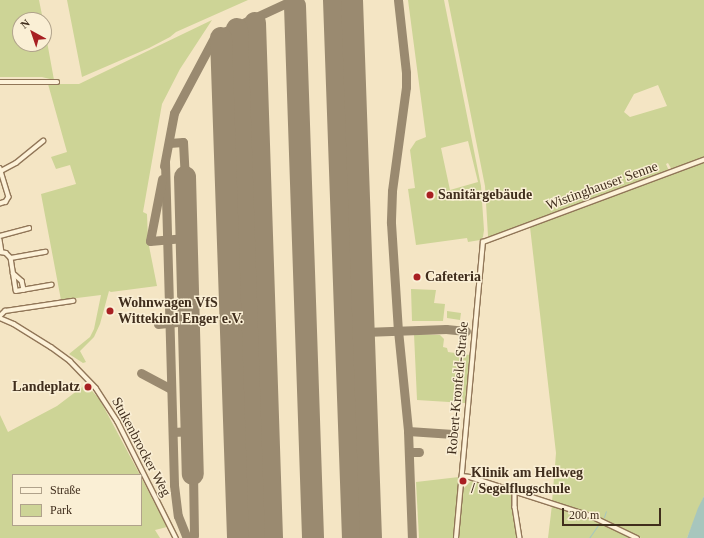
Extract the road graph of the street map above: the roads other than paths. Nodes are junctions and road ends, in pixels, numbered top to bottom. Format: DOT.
graph roads {
  1 [pos="0,82"];
  2 [pos="57,82"];
  3 [pos="43,141"];
  4 [pos="704,160"];
  5 [pos="1,170"];
  6 [pos="0,204"];
  7 [pos="29,228"];
  8 [pos="0,236"];
  9 [pos="0,240"];
  10 [pos="484,241"];
  11 [pos="1,252"];
  12 [pos="45,252"];
  13 [pos="11,258"];
  14 [pos="12,273"];
  15 [pos="51,285"];
  16 [pos="24,290"];
  17 [pos="73,301"];
  18 [pos="0,317"];
  19 [pos="462,476"];
  20 [pos="515,491"];
  21 [pos="176,538"];
  22 [pos="456,538"];
  23 [pos="520,538"];
  24 [pos="637,538"];
  1 -- 2 [label="street"];
  3 -- 5 [label="street"];
  4 -- 10 [label="street, Wistinghauser Senne"];
  5 -- 6 [label="street"];
  7 -- 8 [label="street"];
  9 -- 11 [label="street"];
  10 -- 19 [label="street, Robert-Kronfeld-Straße"];
  11 -- 13 [label="street"];
  12 -- 13 [label="street"];
  13 -- 14 [label="street"];
  14 -- 16 [label="street"];
  14 -- 16 [label="street"];
  15 -- 16 [label="street"];
  17 -- 18 [label="street, Stukenbrocker Weg"];
  18 -- 21 [label="street, Stukenbrocker Weg"];
  19 -- 20 [label="street"];
  19 -- 22 [label="street, Robert-Kronfeld-Straße"];
  20 -- 23 [label="street"];
  20 -- 24 [label="street"];
}
